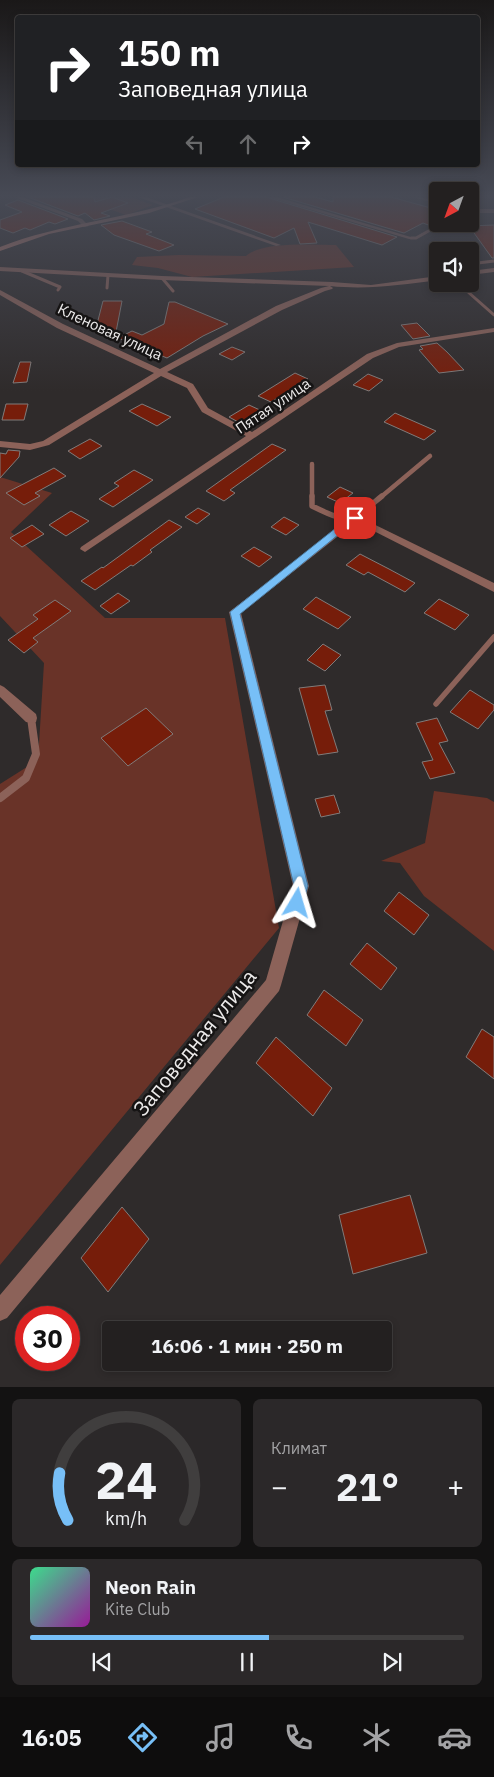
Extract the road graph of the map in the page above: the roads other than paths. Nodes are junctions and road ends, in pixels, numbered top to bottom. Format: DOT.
graph roads {
  1 [pos="0,268"];
  2 [pos="494,270"];
  3 [pos="22,271"];
  4 [pos="479,272"];
  5 [pos="108,275"];
  6 [pos="162,278"];
  7 [pos="429,279"];
  8 [pos="345,287"];
  9 [pos="107,288"];
  10 [pos="58,290"];
  11 [pos="0,292"];
  12 [pos="173,292"];
  13 [pos="468,292"];
  14 [pos="494,316"];
  15 [pos="494,330"];
  16 [pos="161,372"];
  17 [pos="253,436"];
  18 [pos="0,444"];
  19 [pos="430,456"];
  20 [pos="312,464"];
  21 [pos="355,518"];
  22 [pos="85,549"];
  23 [pos="494,588"];
  24 [pos="494,637"];
  25 [pos="0,690"];
  26 [pos="436,704"];
  27 [pos="31,718"];
  28 [pos="0,798"];
  29 [pos="0,1311"];
  1 -- 3 [label="street"];
  2 -- 4 [label="street"];
  3 -- 5 [label="street"];
  3 -- 10 [label="lane"];
  5 -- 6 [label="street"];
  5 -- 9 [label="lane"];
  6 -- 8 [label="street"];
  6 -- 12 [label="lane"];
  7 -- 8 [label="street"];
  8 -- 16 [label="street, Кленовая улица"];
  11 -- 16 [label="street, Кленовая улица"];
  13 -- 14 [label="lane"];
  15 -- 17 [label="street, Пятая улица"];
  16 -- 17 [label="street"];
  16 -- 18 [label="street"];
  17 -- 22 [label="street, Пятая улица"];
  19 -- 21 [label="lane"];
  20 -- 21 [label="lane"];
  21 -- 23 [label="street"];
  21 -- 29 [label="street, Заповедная улица"];
  24 -- 26 [label="lane"];
  25 -- 27 [label="street"];
  27 -- 28 [label="lane"];
}
